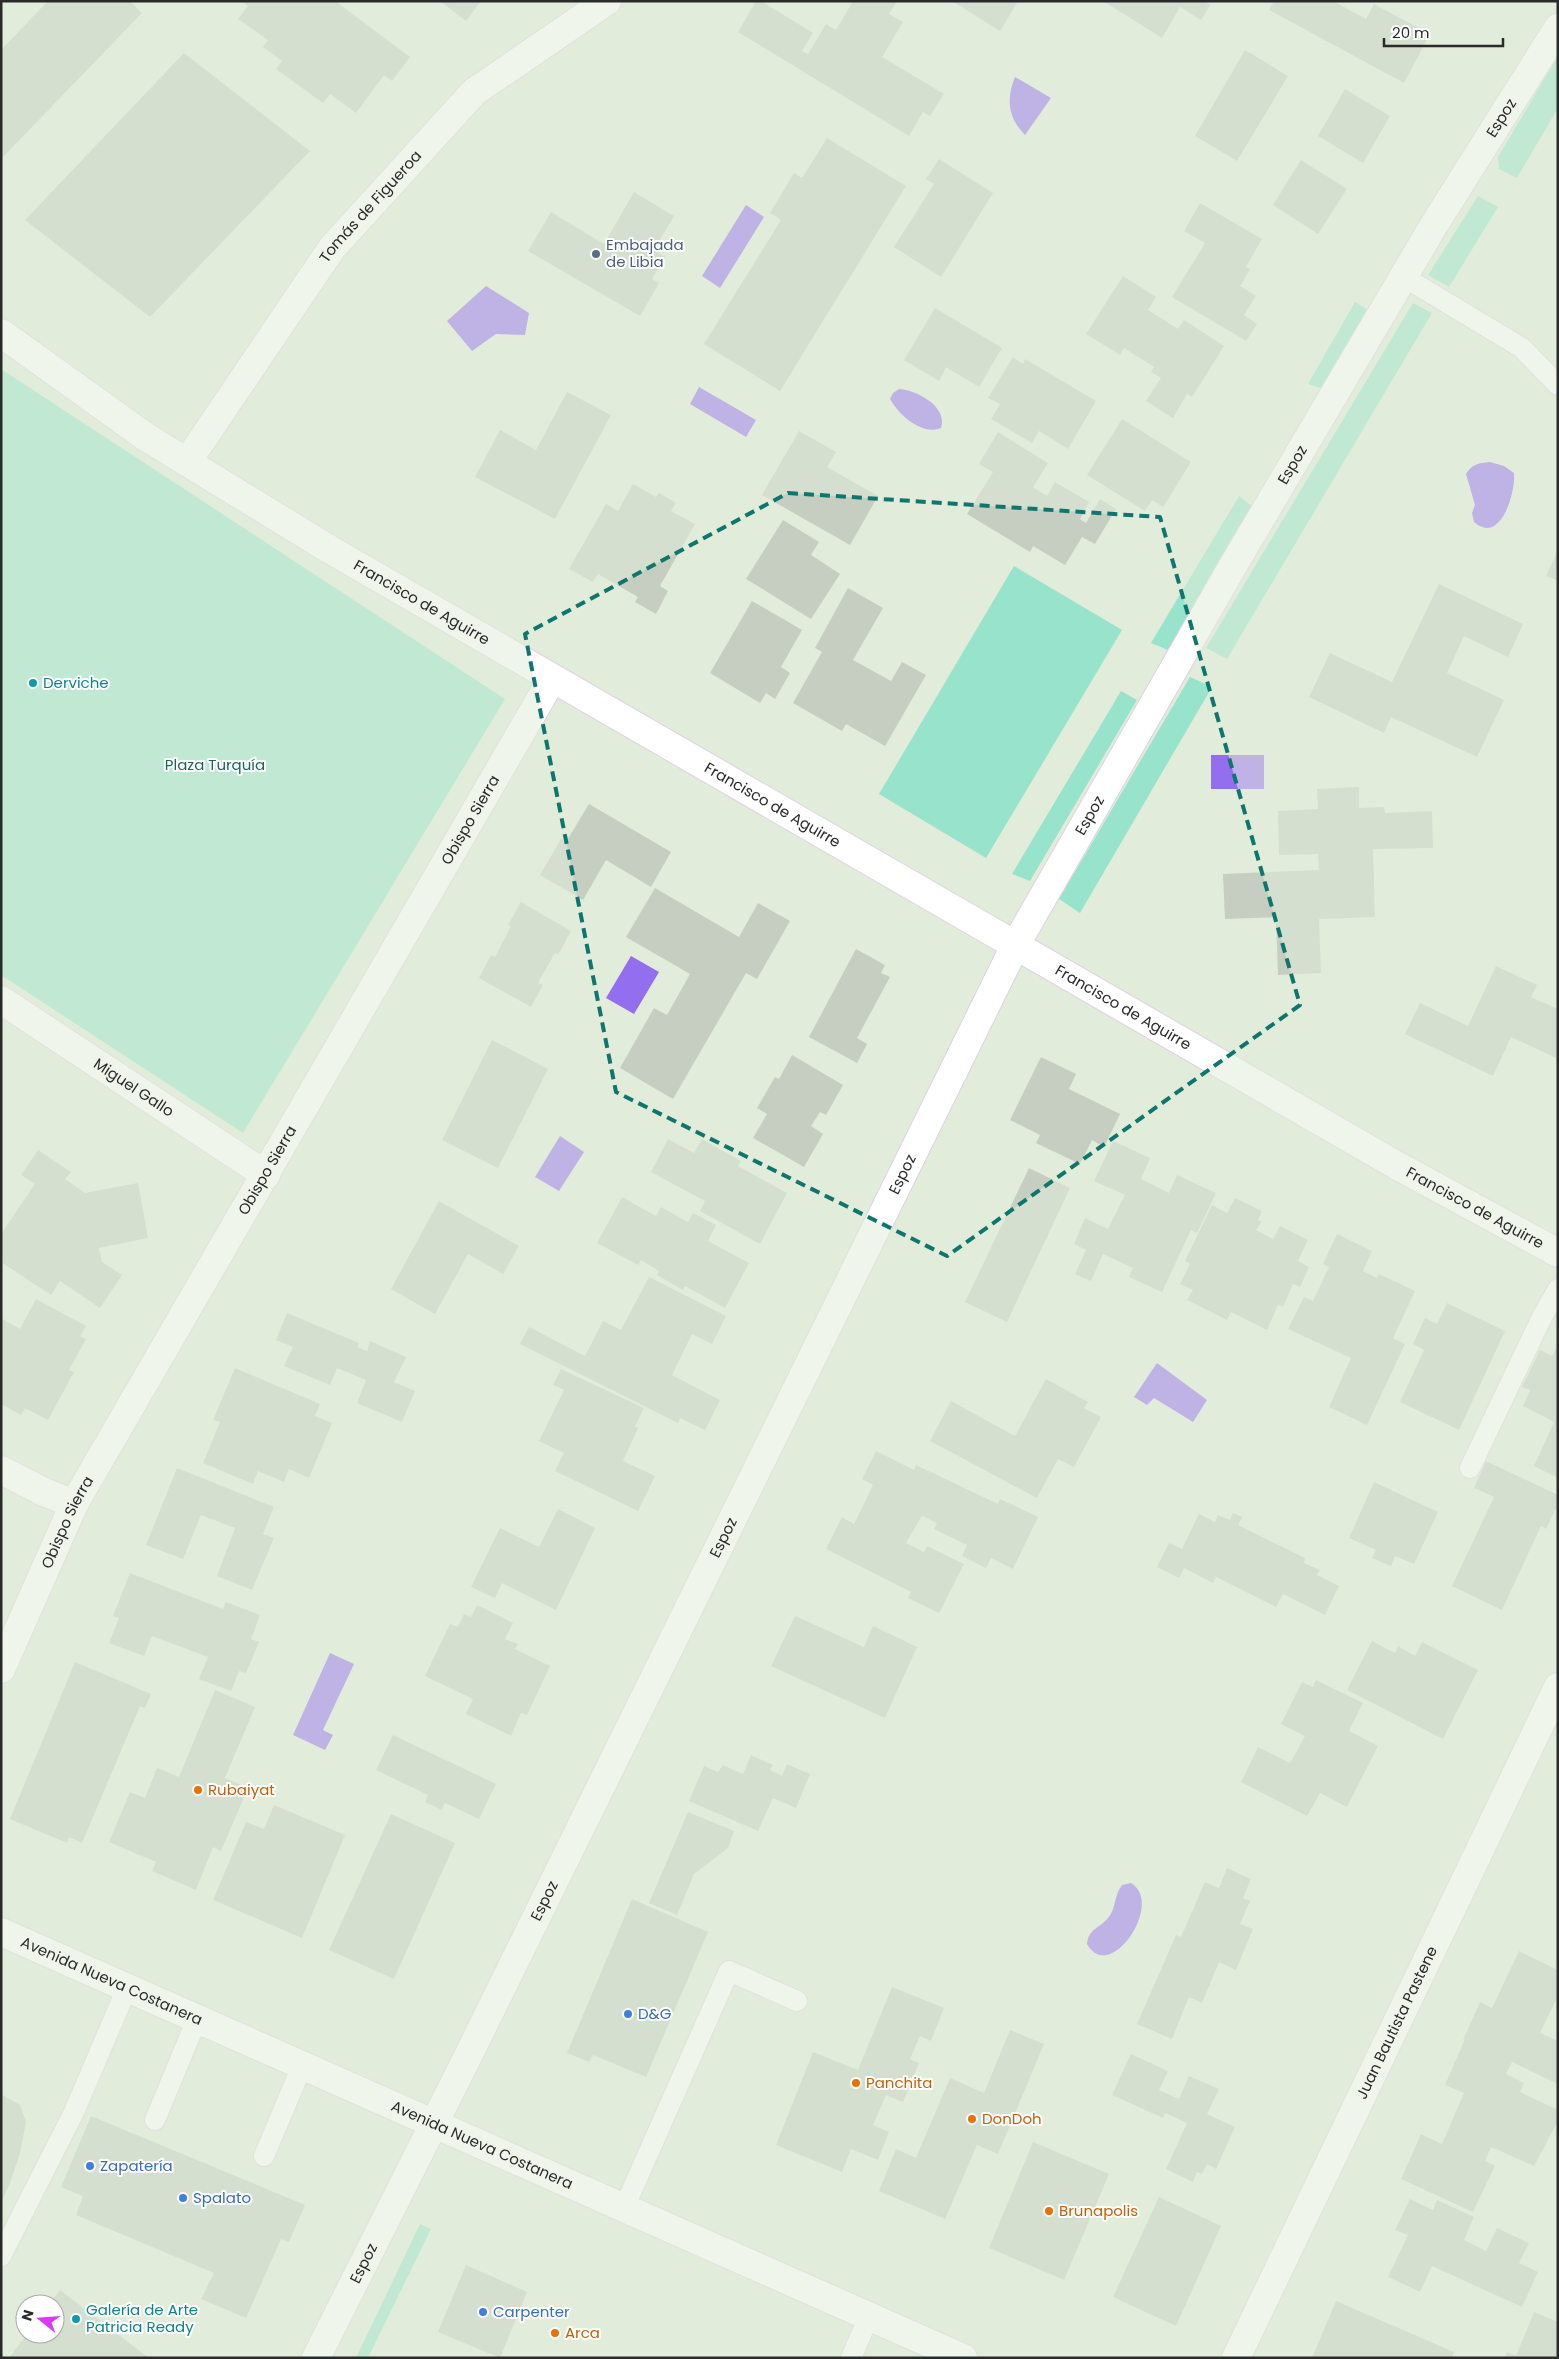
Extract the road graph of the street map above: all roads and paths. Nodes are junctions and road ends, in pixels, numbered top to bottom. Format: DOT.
graph roads {
  1 [pos="607,1"];
  2 [pos="1558,28"];
  3 [pos="1404,277"];
  4 [pos="1,333"];
  5 [pos="1558,385"];
  6 [pos="187,462"];
  7 [pos="552,679"];
  8 [pos="1016,944"];
  9 [pos="1,1000"];
  10 [pos="266,1175"];
  11 [pos="1558,1253"];
  12 [pos="1558,1289"];
  13 [pos="1470,1468"];
  14 [pos="1,1470"];
  15 [pos="74,1504"];
  16 [pos="1,1669"];
  17 [pos="1558,1687"];
  18 [pos="1,1932"];
  19 [pos="127,1988"];
  20 [pos="797,2001"];
  21 [pos="197,2019"];
  22 [pos="302,2066"];
  23 [pos="155,2120"];
  24 [pos="433,2124"];
  25 [pos="264,2156"];
  26 [pos="624,2208"];
  27 [pos="1,2256"];
  28 [pos="869,2316"];
  29 [pos="316,2358"];
  30 [pos="851,2358"];
  31 [pos="963,2358"];
  32 [pos="1236,2358"];
  1 -- 6 [label="street, Tomás de Figueroa"];
  2 -- 3 [label="street, Espoz"];
  3 -- 5 [label="lane"];
  3 -- 8 [label="street, Espoz"];
  4 -- 6 [label="street, Francisco de Aguirre"];
  6 -- 7 [label="street, Francisco de Aguirre"];
  7 -- 8 [label="street, Francisco de Aguirre"];
  7 -- 10 [label="street, Obispo Sierra"];
  8 -- 11 [label="street, Francisco de Aguirre"];
  8 -- 24 [label="street, Espoz"];
  9 -- 10 [label="street, Miguel Gallo"];
  10 -- 15 [label="street, Obispo Sierra"];
  12 -- 13 [label="lane"];
  14 -- 15 [label="street"];
  15 -- 16 [label="street, Obispo Sierra"];
  17 -- 32 [label="street, Juan Bautista Pastene"];
  18 -- 19 [label="street, Avenida Nueva Costanera"];
  19 -- 21 [label="street, Avenida Nueva Costanera"];
  19 -- 27 [label="lane"];
  20 -- 26 [label="lane"];
  21 -- 22 [label="street, Avenida Nueva Costanera"];
  21 -- 23 [label="lane"];
  22 -- 24 [label="street, Avenida Nueva Costanera"];
  22 -- 25 [label="lane"];
  24 -- 26 [label="street, Avenida Nueva Costanera"];
  24 -- 29 [label="street, Espoz"];
  26 -- 28 [label="street, Avenida Nueva Costanera"];
  28 -- 30 [label="lane"];
  28 -- 31 [label="street, Avenida Nueva Costanera"];
}
